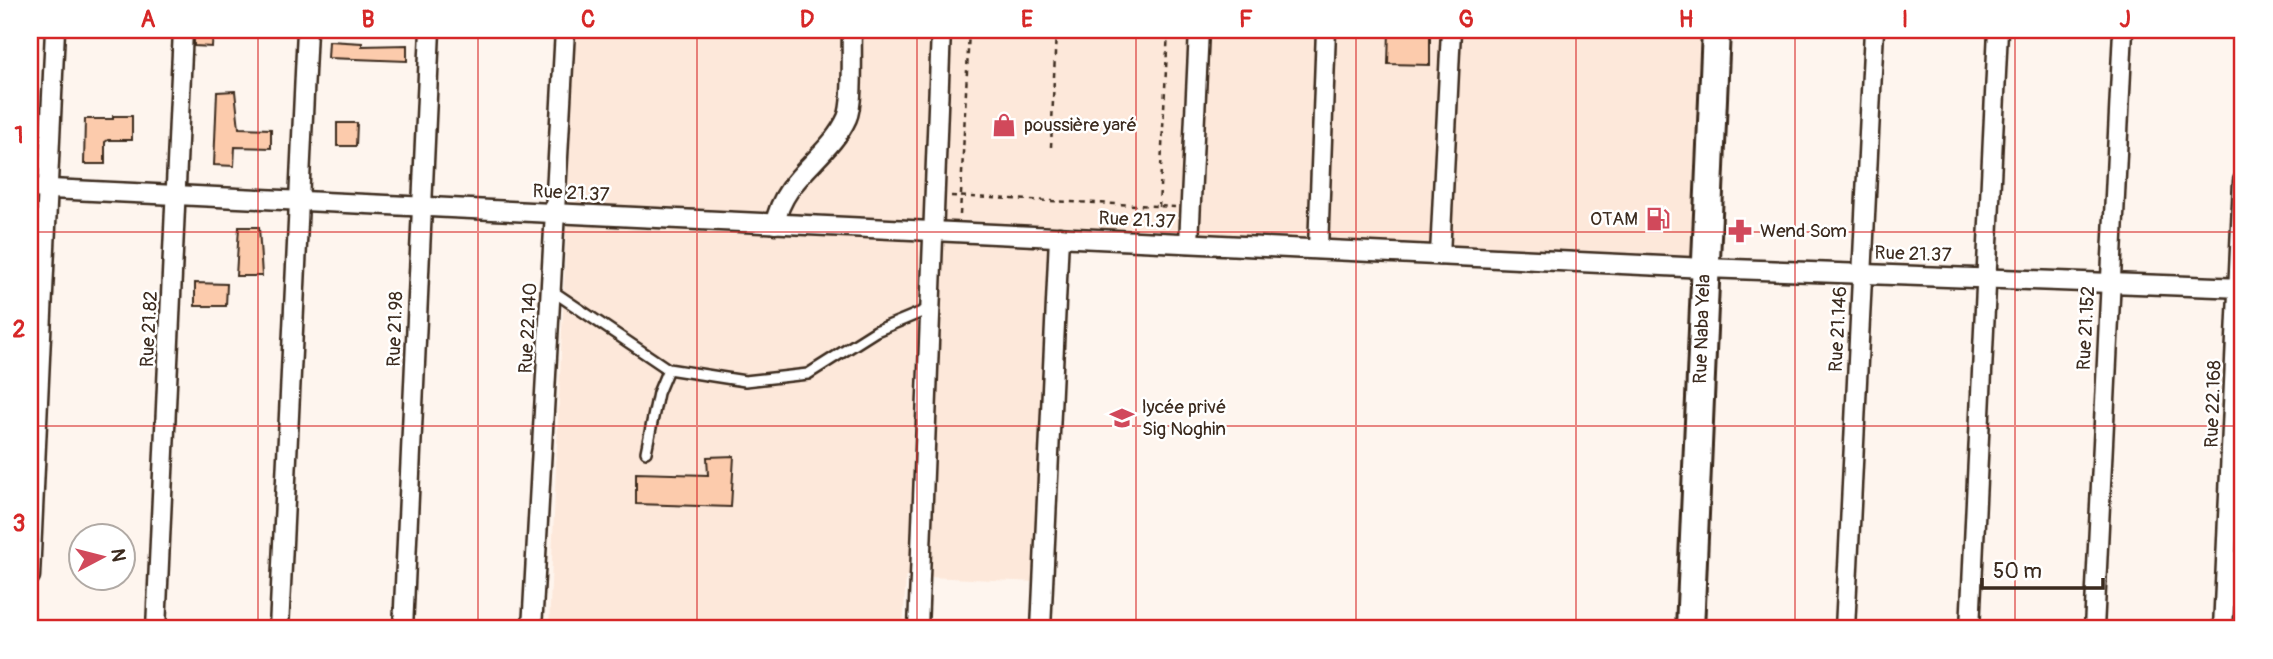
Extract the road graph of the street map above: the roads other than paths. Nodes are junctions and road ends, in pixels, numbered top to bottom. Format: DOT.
graph roads {
  1 [pos="55,30"];
  2 [pos="183,30"];
  3 [pos="307,30"];
  4 [pos="430,30"];
  5 [pos="565,30"];
  6 [pos="941,30"];
  7 [pos="1199,30"];
  8 [pos="1326,30"];
  9 [pos="1451,30"];
  10 [pos="1716,30"];
  11 [pos="1874,30"];
  12 [pos="1998,30"];
  13 [pos="2123,30"];
  14 [pos="852,31"];
  15 [pos="2243,181"];
  16 [pos="39,189"];
  17 [pos="176,195"];
  18 [pos="296,201"];
  19 [pos="421,208"];
  20 [pos="556,213"];
  21 [pos="775,223"];
  22 [pos="932,231"];
  23 [pos="1059,237"];
  24 [pos="1189,243"];
  25 [pos="1318,250"];
  26 [pos="1440,255"];
  27 [pos="1705,268"];
  28 [pos="1861,273"];
  29 [pos="1985,278"];
  30 [pos="2109,282"];
  31 [pos="2241,288"];
  32 [pos="551,290"];
  33 [pos="929,309"];
  34 [pos="668,369"];
  35 [pos="646,452"];
  36 [pos="2237,468"];
  37 [pos="30,576"];
  38 [pos="156,629"];
  39 [pos="279,629"];
  40 [pos="403,629"];
  41 [pos="532,629"];
  42 [pos="918,629"];
  43 [pos="1041,629"];
  44 [pos="1690,629"];
  45 [pos="1845,629"];
  46 [pos="1970,629"];
  47 [pos="2094,629"];
  48 [pos="2223,629"];
  1 -- 16 [label="street"];
  2 -- 17 [label="street, Rue 21.82"];
  3 -- 18 [label="street"];
  4 -- 19 [label="street, Rue 21.98"];
  5 -- 20 [label="street, Rue 22.140"];
  6 -- 22 [label="street"];
  7 -- 24 [label="street"];
  8 -- 25 [label="street"];
  9 -- 26 [label="street"];
  10 -- 27 [label="street, Rue Naba Yela"];
  11 -- 28 [label="street, Rue 21.146"];
  12 -- 29 [label="street"];
  13 -- 30 [label="street, Rue 21.152"];
  14 -- 21 [label="street"];
  15 -- 31 [label="street, Rue 22.168"];
  16 -- 17 [label="street, Rue 21.37"];
  16 -- 37 [label="street"];
  17 -- 18 [label="street, Rue 21.37"];
  17 -- 38 [label="street, Rue 21.82"];
  18 -- 19 [label="street, Rue 21.37"];
  18 -- 39 [label="street"];
  19 -- 20 [label="street, Rue 21.37"];
  19 -- 40 [label="street, Rue 21.98"];
  20 -- 21 [label="street, Rue 21.37"];
  20 -- 32 [label="street, Rue 22.140"];
  21 -- 22 [label="street, Rue 21.37"];
  22 -- 23 [label="street, Rue 21.37"];
  22 -- 33 [label="street"];
  23 -- 24 [label="street, Rue 21.37"];
  23 -- 43 [label="street"];
  24 -- 25 [label="street, Rue 21.37"];
  25 -- 26 [label="street, Rue 21.37"];
  26 -- 27 [label="street, Rue 21.37"];
  27 -- 28 [label="street, Rue 21.37"];
  27 -- 44 [label="street, Rue Naba Yela"];
  28 -- 29 [label="street, Rue 21.37"];
  28 -- 45 [label="street, Rue 21.146"];
  29 -- 30 [label="street, Rue 21.37"];
  29 -- 46 [label="street"];
  30 -- 31 [label="street, Rue 21.37"];
  30 -- 47 [label="street, Rue 21.152"];
  31 -- 36 [label="street, Rue 22.168"];
  32 -- 34 [label="lane"];
  32 -- 41 [label="street, Rue 22.140"];
  33 -- 34 [label="lane"];
  33 -- 42 [label="street"];
  34 -- 35 [label="lane"];
  36 -- 48 [label="street, Rue 22.168"];
}
